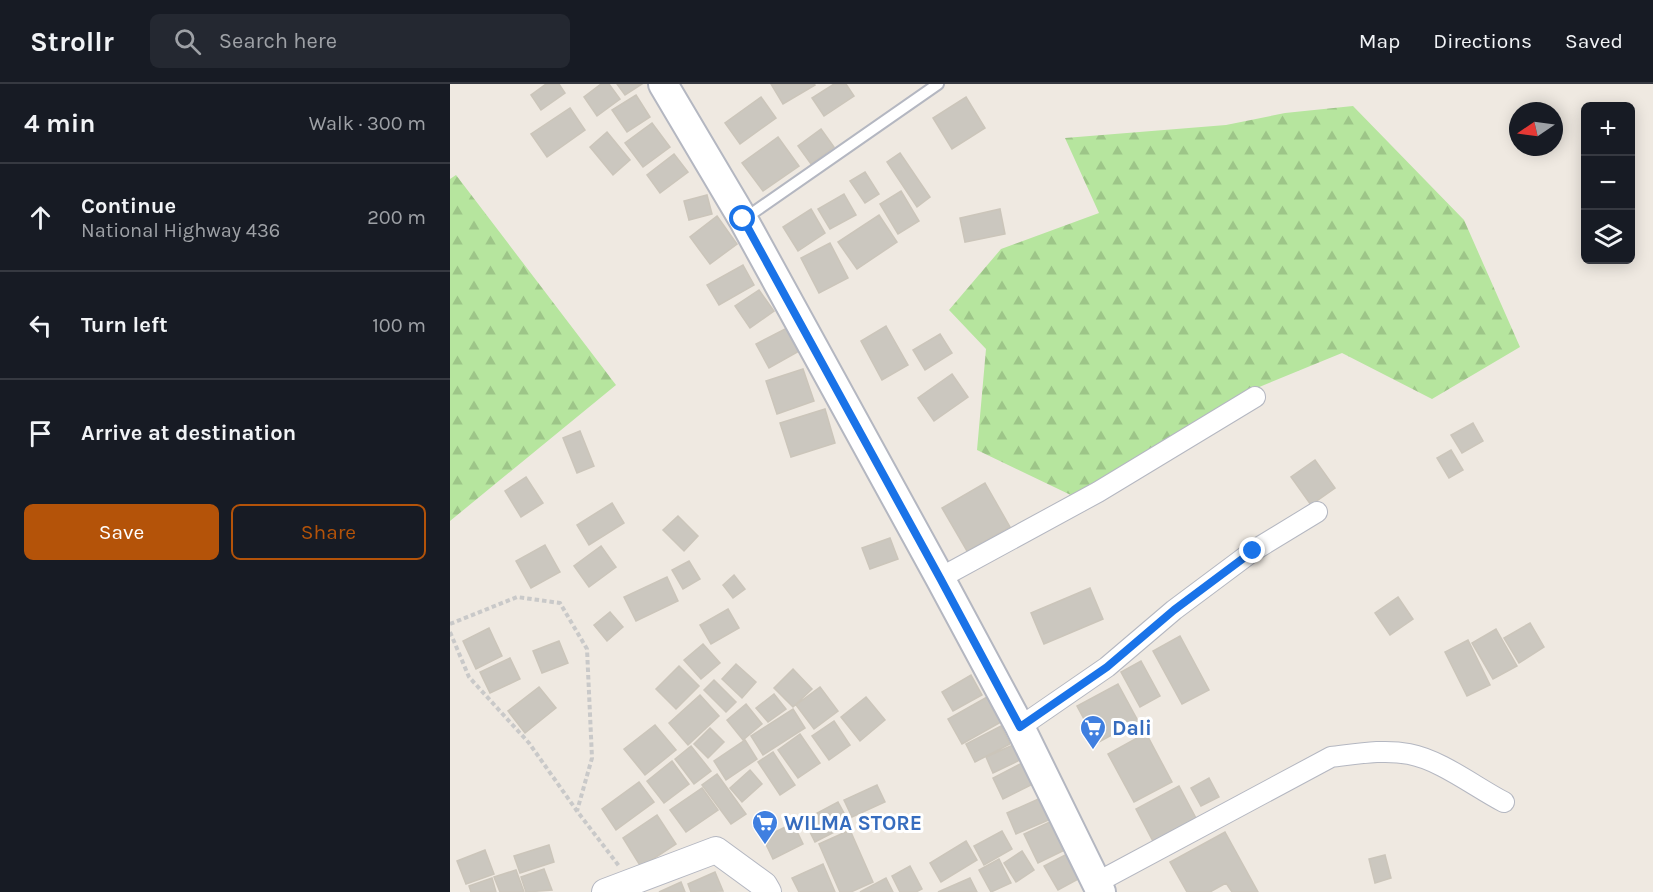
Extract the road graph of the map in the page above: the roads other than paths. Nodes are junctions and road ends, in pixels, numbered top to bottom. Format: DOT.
graph roads {
  1 [pos="663,84"];
  2 [pos="938,84"];
  3 [pos="743,219"];
  4 [pos="1254,397"];
  5 [pos="1317,512"];
  6 [pos="940,578"];
  7 [pos="1020,727"];
  8 [pos="1504,802"];
  9 [pos="1099,887"];
  10 [pos="604,892"];
  11 [pos="768,892"];
  1 -- 3 [label="main road"];
  2 -- 3 [label="lane"];
  3 -- 6 [label="main road"];
  4 -- 6 [label="street"];
  5 -- 7 [label="street"];
  6 -- 7 [label="main road"];
  7 -- 9 [label="main road"];
  8 -- 9 [label="street"];
  10 -- 11 [label="street"];
}
